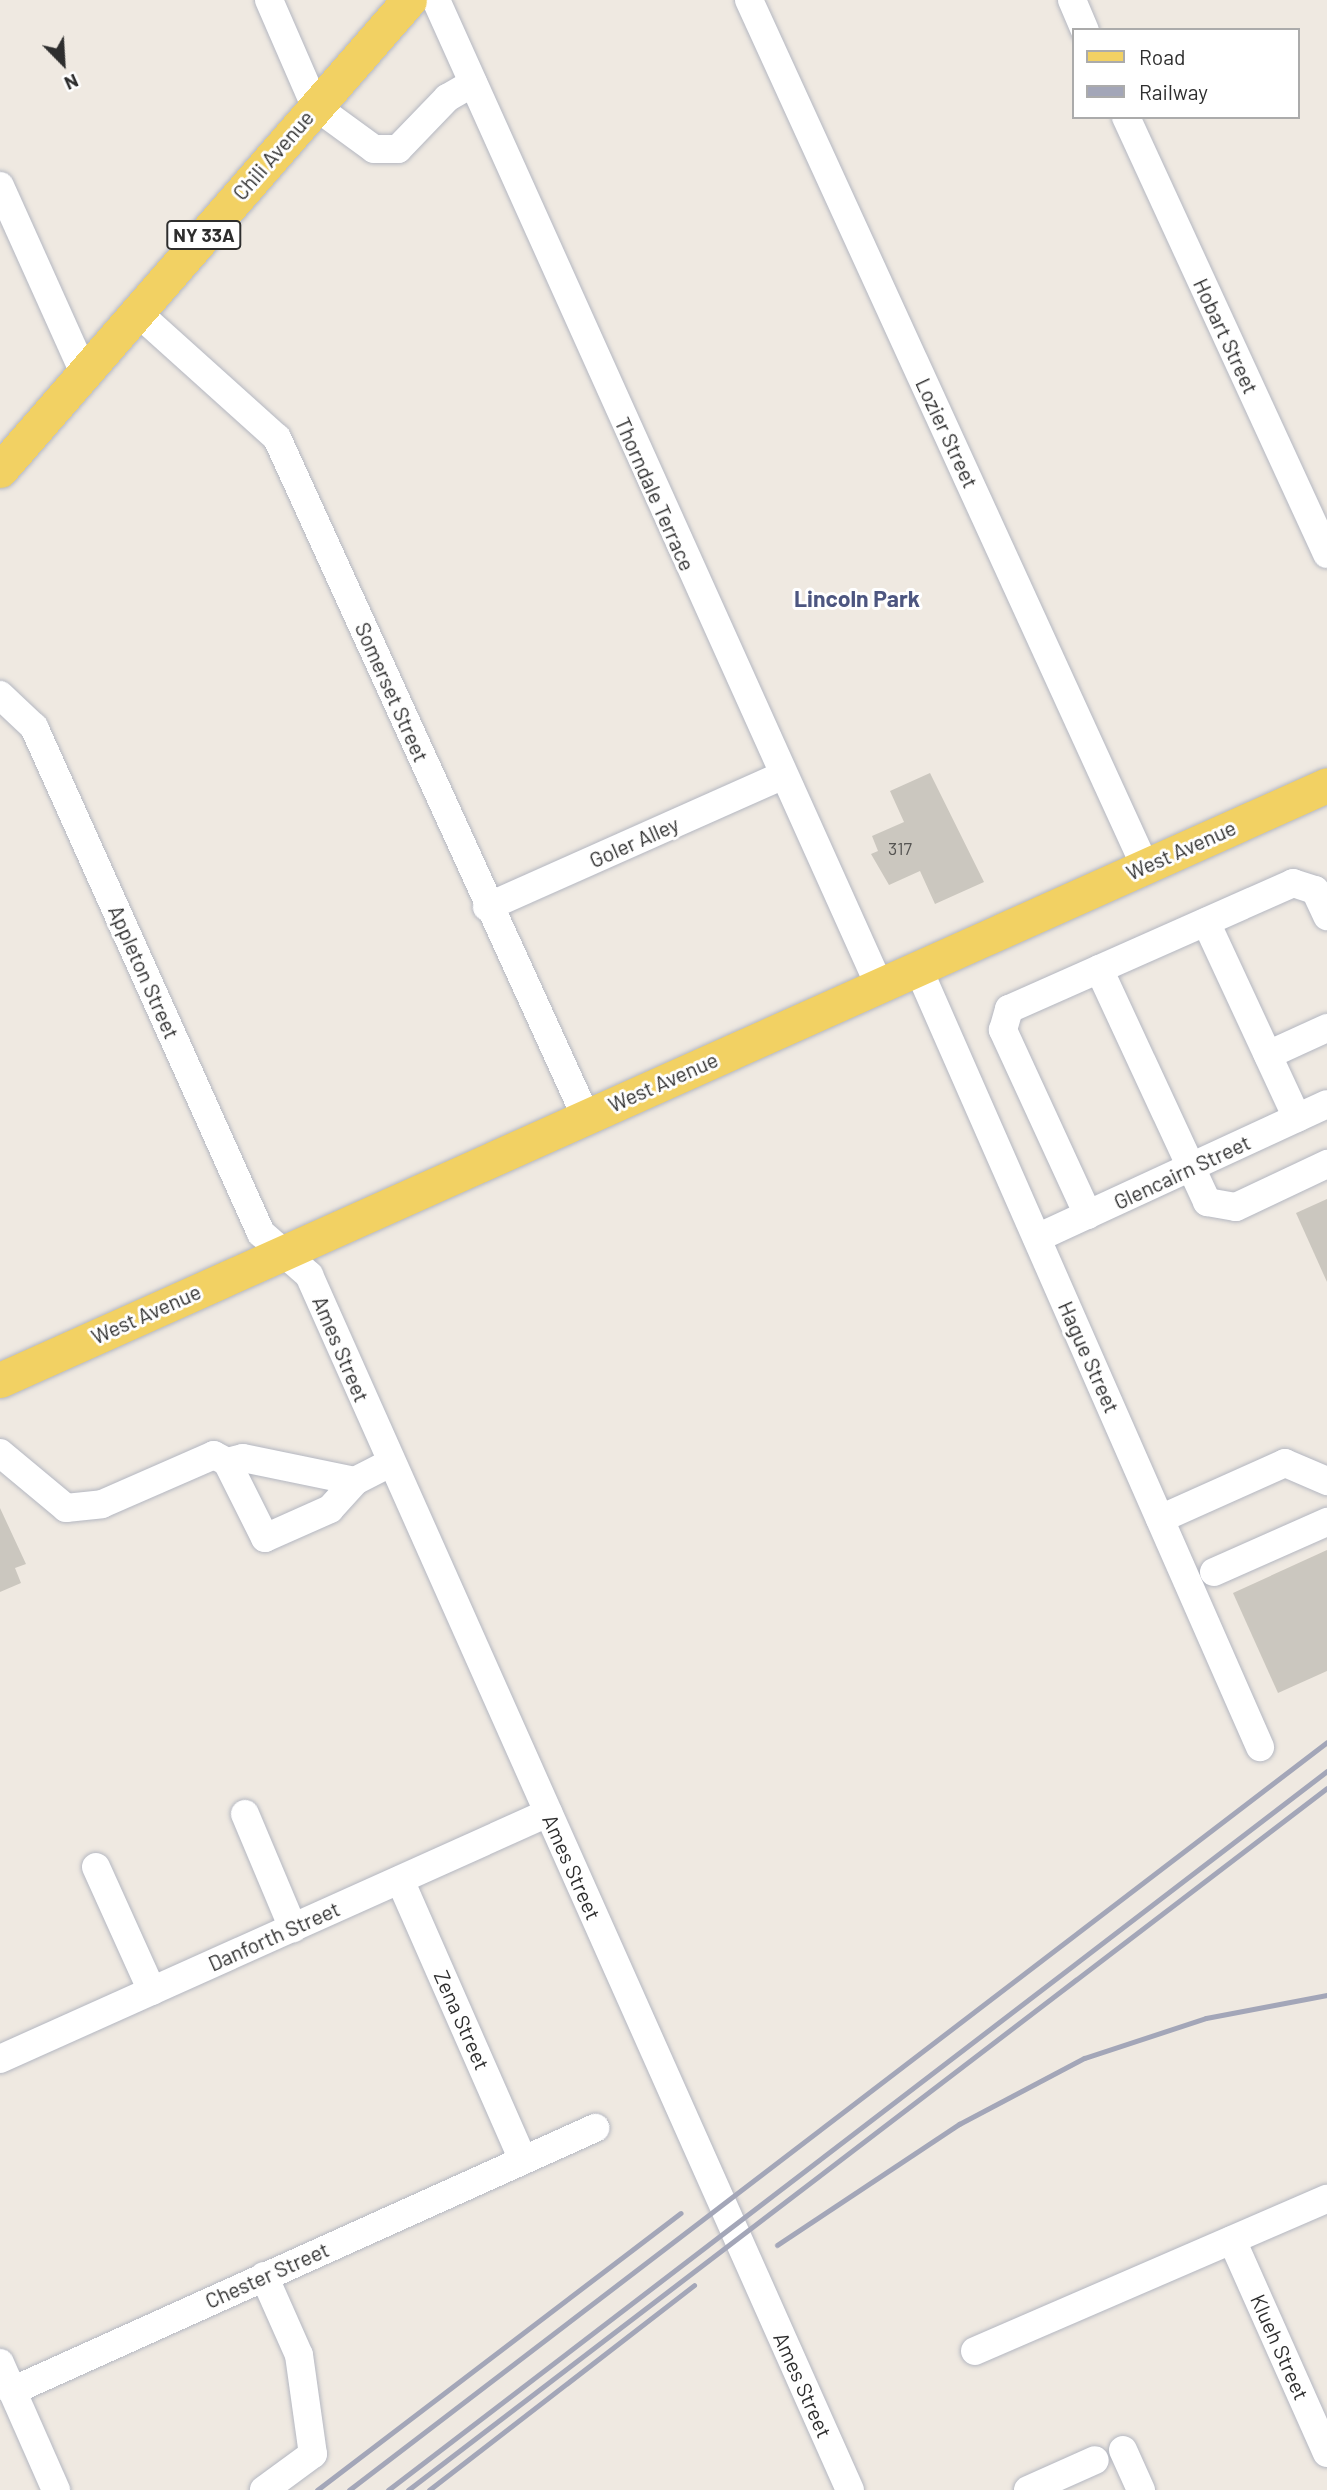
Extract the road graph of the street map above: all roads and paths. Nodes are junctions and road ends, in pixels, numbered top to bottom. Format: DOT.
graph roads {
  1 [pos="269,0"];
  2 [pos="409,0"];
  3 [pos="436,0"];
  4 [pos="749,0"];
  5 [pos="1072,0"];
  6 [pos="1084,28"];
  7 [pos="473,83"];
  8 [pos="315,106"];
  9 [pos="1127,119"];
  10 [pos="0,186"];
  11 [pos="137,312"];
  12 [pos="84,373"];
  13 [pos="0,470"];
  14 [pos="1327,554"];
  15 [pos="0,695"];
  16 [pos="781,776"];
  17 [pos="1327,785"];
  18 [pos="1145,866"];
  19 [pos="487,907"];
  20 [pos="1327,916"];
  21 [pos="1206,922"];
  22 [pos="918,968"];
  23 [pos="1099,969"];
  24 [pos="879,985"];
  25 [pos="1327,1028"];
  26 [pos="1268,1055"];
  27 [pos="1327,1104"];
  28 [pos="586,1117"];
  29 [pos="1297,1118"];
  30 [pos="1327,1164"];
  31 [pos="1192,1169"];
  32 [pos="1088,1215"];
  33 [pos="1037,1238"];
  34 [pos="284,1252"];
  35 [pos="0,1380"];
  36 [pos="0,1453"];
  37 [pos="227,1462"];
  38 [pos="390,1463"];
  39 [pos="355,1480"];
  40 [pos="1327,1481"];
  41 [pos="1160,1519"];
  42 [pos="1327,1522"];
  43 [pos="1214,1572"];
  44 [pos="1260,1747"];
  45 [pos="548,1813"];
  46 [pos="245,1814"];
  47 [pos="96,1867"];
  48 [pos="400,1880"];
  49 [pos="293,1928"];
  50 [pos="152,1991"];
  51 [pos="0,2059"];
  52 [pos="595,2128"];
  53 [pos="523,2160"];
  54 [pos="1327,2199"];
  55 [pos="1232,2240"];
  56 [pos="264,2276"];
  57 [pos="975,2351"];
  58 [pos="0,2363"];
  59 [pos="12,2391"];
  60 [pos="1124,2449"];
  61 [pos="1327,2454"];
  62 [pos="1095,2460"];
  63 [pos="56,2490"];
  64 [pos="264,2490"];
  65 [pos="850,2490"];
  66 [pos="1028,2490"];
  67 [pos="1141,2490"];
  1 -- 8 [label="street"];
  2 -- 8 [label="main road, Chili Avenue / NY 33A"];
  3 -- 7 [label="street, Thorndale Terrace"];
  4 -- 18 [label="street, Lozier Street"];
  5 -- 6 [label="street"];
  7 -- 8 [label="street"];
  7 -- 16 [label="street, Thorndale Terrace"];
  8 -- 11 [label="main road, Chili Avenue / NY 33A"];
  9 -- 14 [label="street, Hobart Street"];
  10 -- 12 [label="street"];
  11 -- 12 [label="main road, Chili Avenue / NY 33A"];
  11 -- 19 [label="street, Somerset Street"];
  12 -- 13 [label="main road, Chili Avenue / NY 33A"];
  15 -- 34 [label="street, Appleton Street"];
  16 -- 19 [label="street, Goler Alley"];
  16 -- 24 [label="street, Thorndale Terrace"];
  17 -- 18 [label="main road, West Avenue"];
  18 -- 22 [label="main road, West Avenue"];
  19 -- 28 [label="street, Somerset Street"];
  20 -- 21 [label="street"];
  21 -- 23 [label="street"];
  21 -- 26 [label="street"];
  22 -- 24 [label="main road, West Avenue"];
  22 -- 33 [label="street, Hague Street"];
  23 -- 31 [label="street"];
  23 -- 32 [label="street"];
  24 -- 28 [label="main road, West Avenue"];
  25 -- 26 [label="street"];
  26 -- 29 [label="street"];
  27 -- 29 [label="street, Glencairn Street"];
  28 -- 34 [label="main road, West Avenue"];
  29 -- 31 [label="street, Glencairn Street"];
  30 -- 31 [label="street"];
  31 -- 32 [label="street, Glencairn Street"];
  32 -- 33 [label="street, Glencairn Street"];
  33 -- 41 [label="street, Hague Street"];
  34 -- 35 [label="main road, West Avenue"];
  34 -- 38 [label="street, Ames Street"];
  36 -- 37 [label="street"];
  37 -- 39 [label="street"];
  37 -- 39 [label="street"];
  38 -- 39 [label="street"];
  38 -- 45 [label="street, Ames Street"];
  40 -- 41 [label="street"];
  41 -- 44 [label="street, Hague Street"];
  42 -- 43 [label="street"];
  45 -- 48 [label="street, Danforth Street"];
  45 -- 65 [label="street, Ames Street"];
  46 -- 49 [label="street"];
  47 -- 50 [label="street"];
  48 -- 49 [label="street, Danforth Street"];
  48 -- 53 [label="street, Zena Street"];
  49 -- 50 [label="street, Danforth Street"];
  50 -- 51 [label="street, Danforth Street"];
  52 -- 53 [label="street, Chester Street"];
  53 -- 56 [label="street, Chester Street"];
  54 -- 55 [label="street"];
  55 -- 57 [label="street"];
  55 -- 61 [label="street, Klueh Street"];
  56 -- 59 [label="street, Chester Street"];
  56 -- 64 [label="street"];
  58 -- 59 [label="street"];
  59 -- 63 [label="street"];
  60 -- 67 [label="street"];
  62 -- 66 [label="street"];
}
